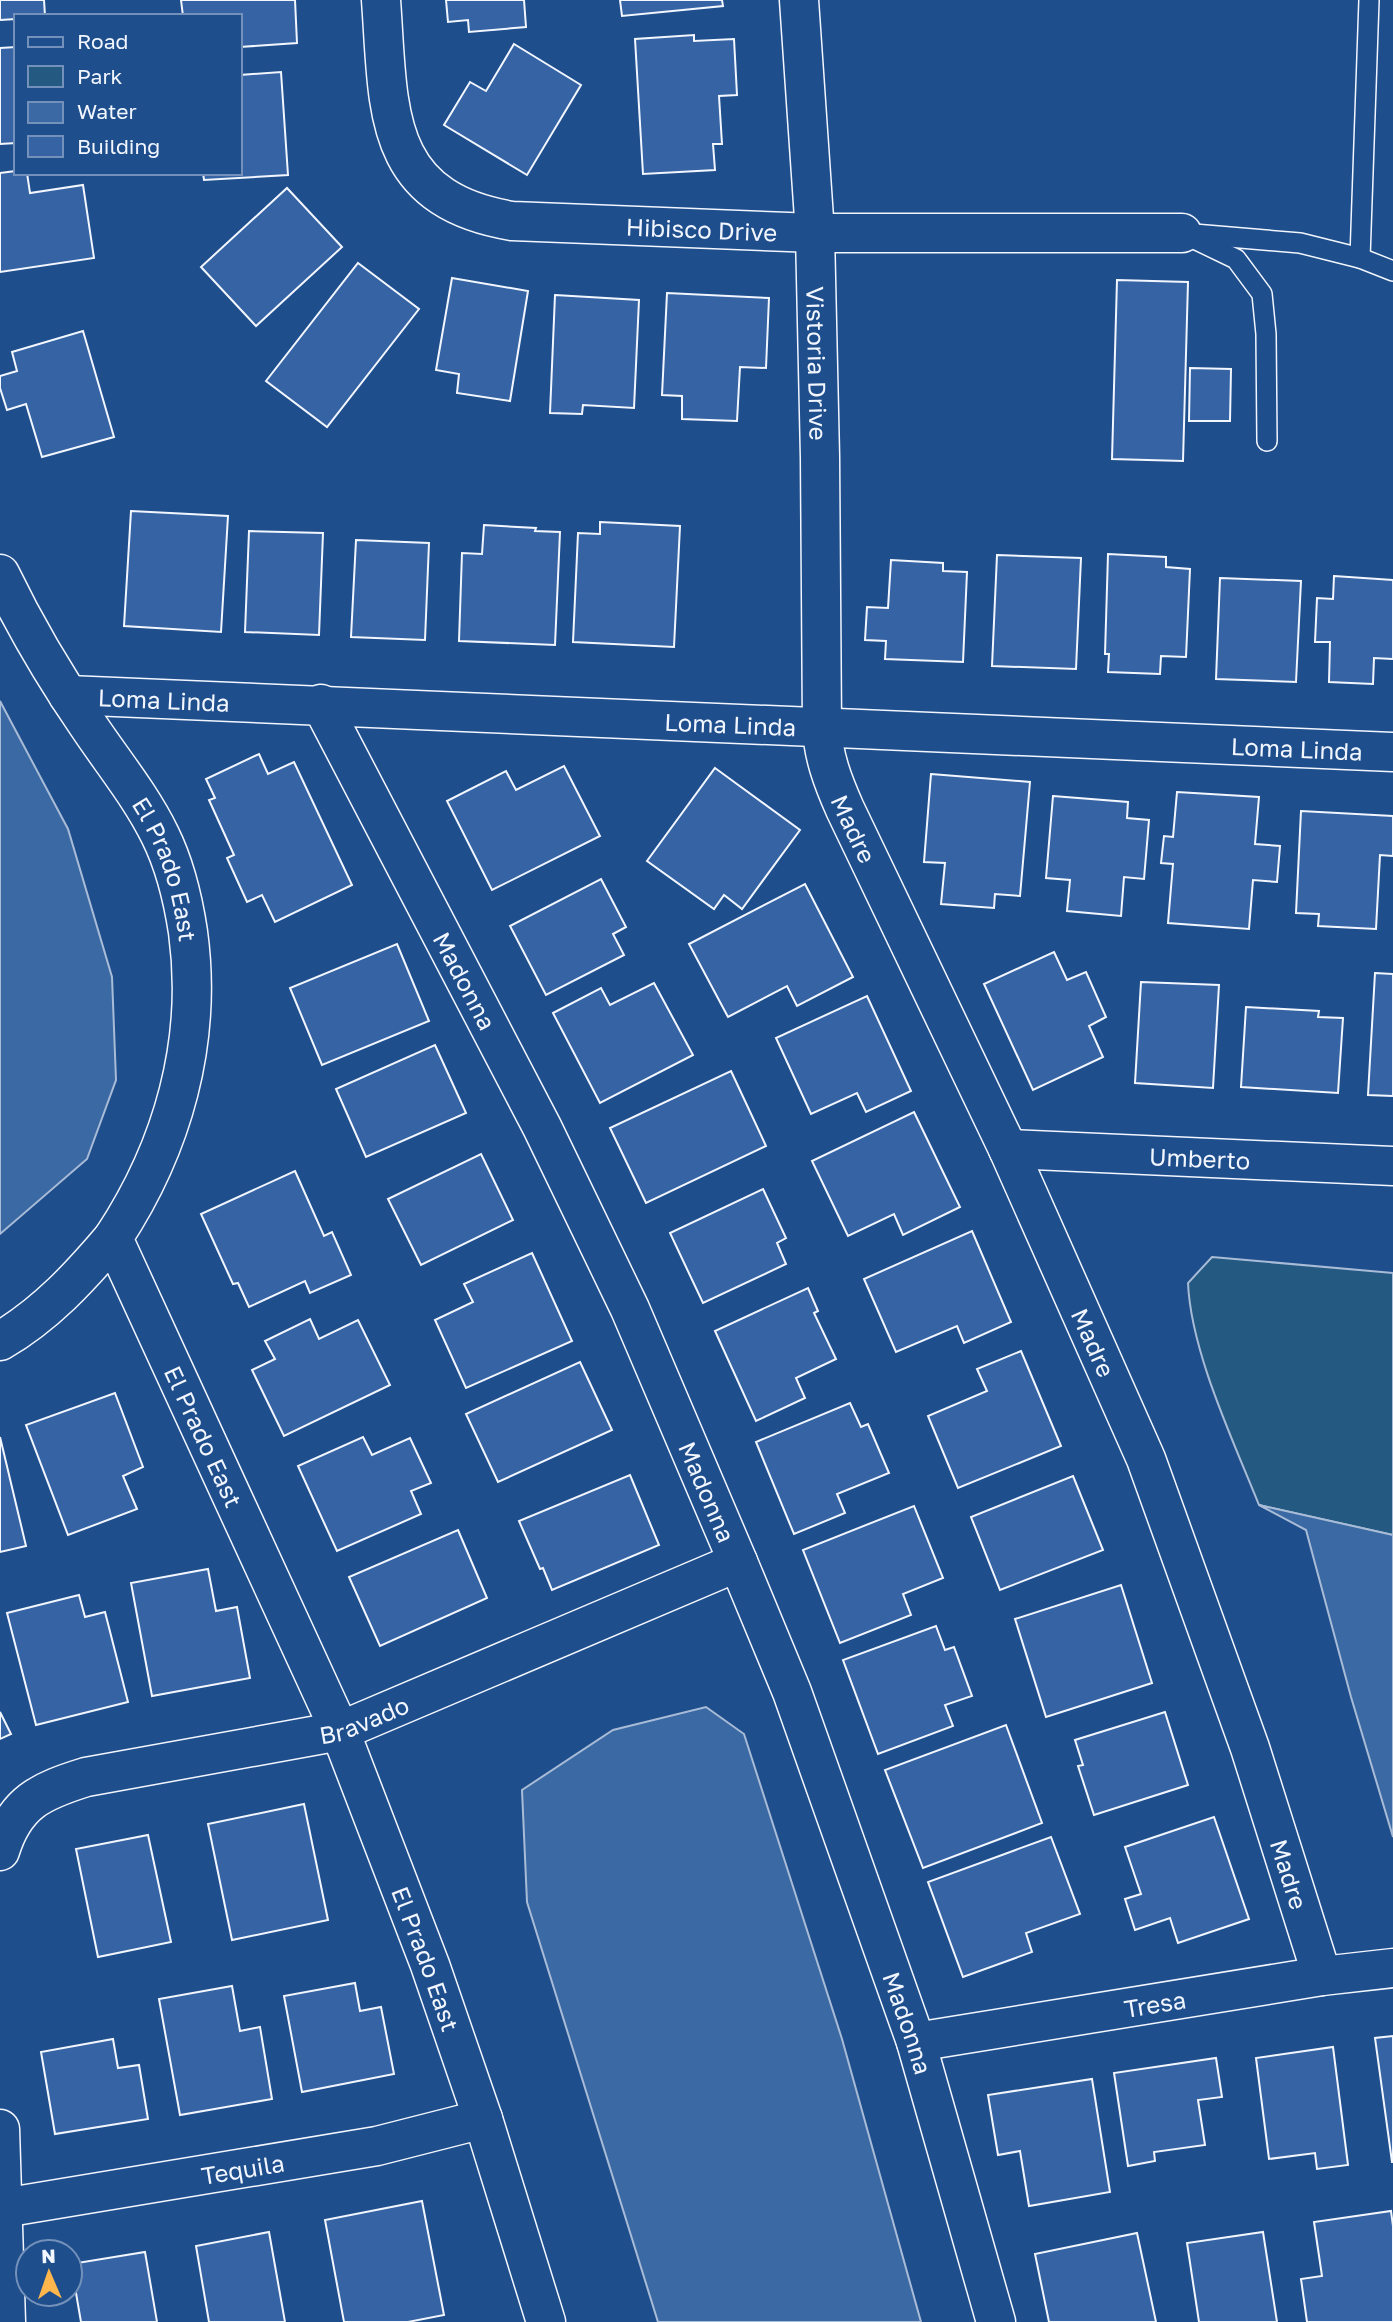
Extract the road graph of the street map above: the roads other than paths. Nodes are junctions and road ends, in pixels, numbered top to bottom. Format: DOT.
graph roads {
  1 [pos="381,0"];
  2 [pos="799,0"];
  3 [pos="1369,0"];
  4 [pos="815,233"];
  5 [pos="1182,233"];
  6 [pos="1360,258"];
  7 [pos="1393,271"];
  8 [pos="1267,441"];
  9 [pos="0,574"];
  10 [pos="68,695"];
  11 [pos="321,704"];
  12 [pos="821,727"];
  13 [pos="1393,751"];
  14 [pos="1008,1149"];
  15 [pos="1393,1166"];
  16 [pos="113,1238"];
  17 [pos="0,1341"];
  18 [pos="738,1562"];
  19 [pos="340,1731"];
  20 [pos="0,1850"];
  21 [pos="1393,1968"];
  22 [pos="1322,1976"];
  23 [pos="916,2042"];
  24 [pos="483,2119"];
  25 [pos="0,2129"];
  26 [pos="3,2208"];
  27 [pos="6,2322"];
  28 [pos="547,2322"];
  29 [pos="996,2322"];
  1 -- 4 [label="street, Hibisco Drive"];
  2 -- 4 [label="street, Vistoria Drive"];
  3 -- 6 [label="lane"];
  4 -- 5 [label="street, Hibisco Drive"];
  4 -- 12 [label="street, Vistoria Drive"];
  5 -- 6 [label="lane"];
  5 -- 8 [label="lane"];
  6 -- 7 [label="lane"];
  9 -- 10 [label="street, El Prado East"];
  10 -- 11 [label="street, Loma Linda"];
  10 -- 16 [label="street, El Prado East"];
  11 -- 12 [label="street, Loma Linda"];
  11 -- 18 [label="street, Madonna"];
  12 -- 13 [label="street, Loma Linda"];
  12 -- 14 [label="street, Madre"];
  14 -- 15 [label="street, Umberto"];
  14 -- 22 [label="street, Madre"];
  16 -- 17 [label="street"];
  16 -- 19 [label="street, El Prado East"];
  18 -- 19 [label="street, Bravado"];
  18 -- 23 [label="street, Madonna"];
  19 -- 20 [label="street, Bravado"];
  19 -- 24 [label="street, El Prado East"];
  21 -- 22 [label="street, Tresa"];
  22 -- 23 [label="street, Tresa"];
  23 -- 29 [label="street, Madonna"];
  24 -- 26 [label="street, Tequila"];
  24 -- 28 [label="street, El Prado East"];
  25 -- 26 [label="street"];
  26 -- 27 [label="street"];
}
